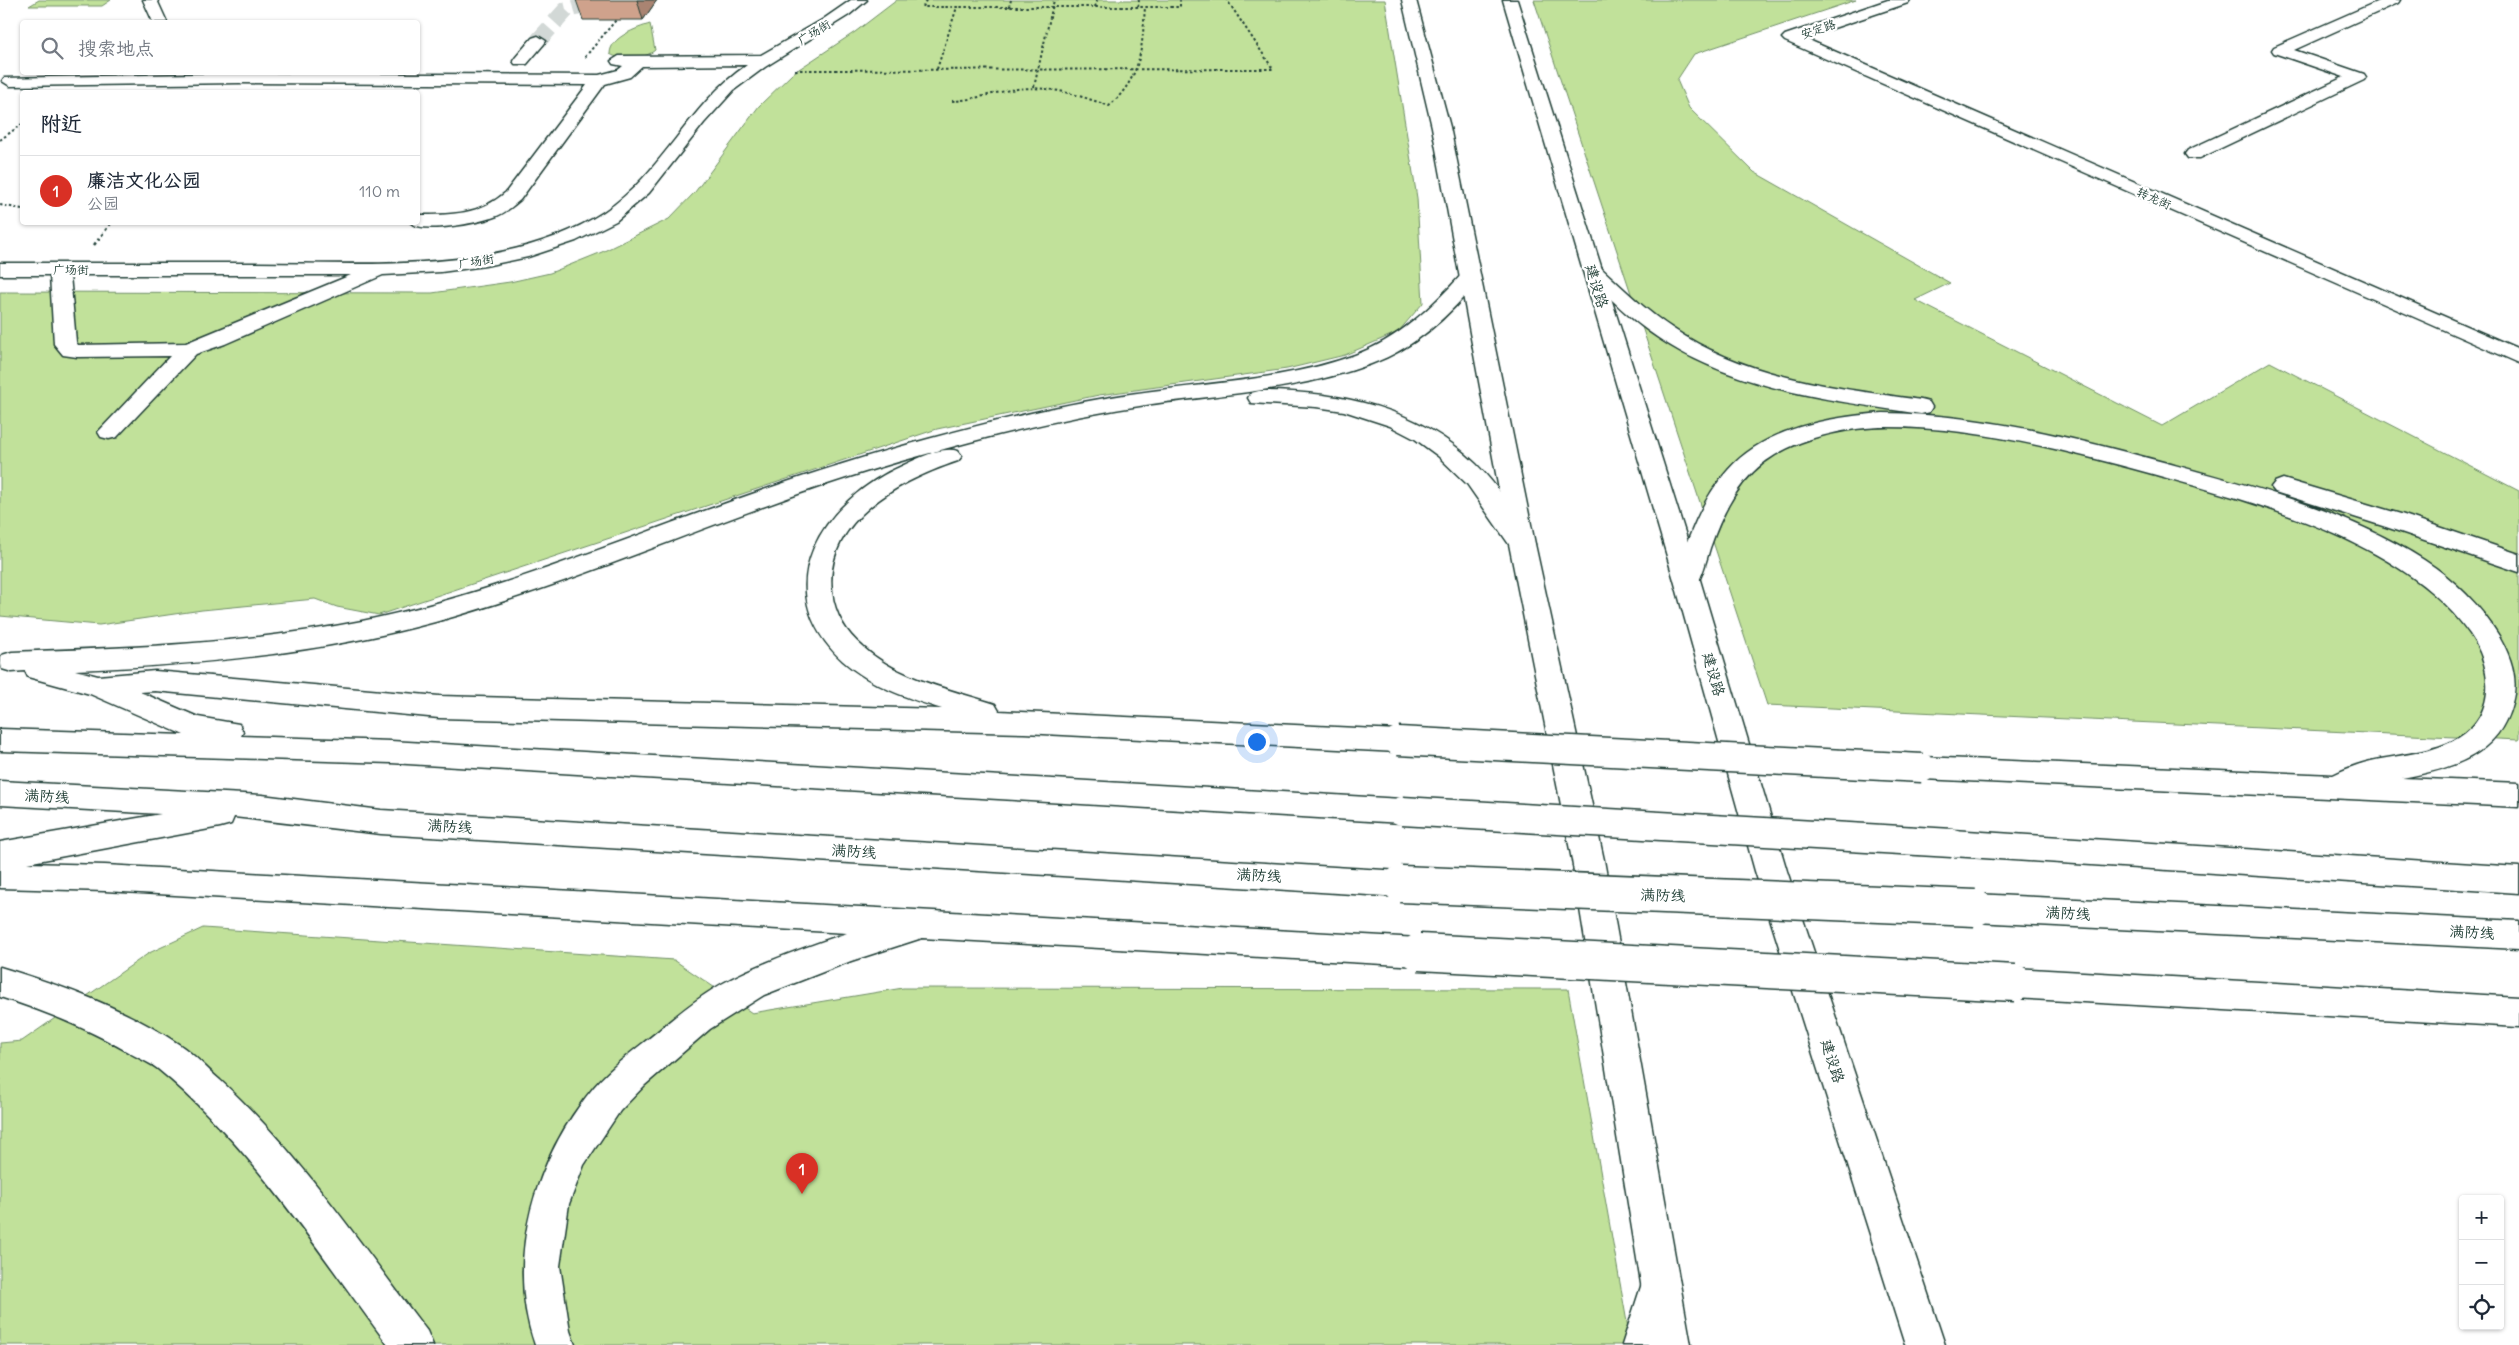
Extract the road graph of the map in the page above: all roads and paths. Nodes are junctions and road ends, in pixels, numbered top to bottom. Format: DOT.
graph roads {
  1 [pos="150,0"];
  2 [pos="860,0"];
  3 [pos="926,0"];
  4 [pos="1011,0"];
  5 [pos="1054,0"];
  6 [pos="1097,0"];
  7 [pos="1139,0"];
  8 [pos="1180,0"];
  9 [pos="1227,0"];
  10 [pos="1409,0"];
  11 [pos="1510,0"];
  12 [pos="1903,0"];
  13 [pos="2393,0"];
  14 [pos="968,2"];
  15 [pos="957,7"];
  16 [pos="966,7"];
  17 [pos="1009,7"];
  18 [pos="1052,7"];
  19 [pos="1095,7"];
  20 [pos="1138,7"];
  21 [pos="1145,7"];
  22 [pos="159,20"];
  23 [pos="616,20"];
  24 [pos="1790,38"];
  25 [pos="538,41"];
  26 [pos="767,60"];
  27 [pos="502,61"];
  28 [pos="521,61"];
  29 [pos="538,61"];
  30 [pos="581,61"];
  31 [pos="638,61"];
  32 [pos="937,69"];
  33 [pos="1039,69"];
  34 [pos="1138,69"];
  35 [pos="789,70"];
  36 [pos="361,78"];
  37 [pos="599,80"];
  38 [pos="10,81"];
  39 [pos="1034,87"];
  40 [pos="348,90"];
  41 [pos="952,101"];
  42 [pos="20,125"];
  43 [pos="0,140"];
  44 [pos="2194,154"];
  45 [pos="0,205"];
  46 [pos="20,209"];
  47 [pos="420,221"];
  48 [pos="110,225"];
  49 [pos="93,246"];
  50 [pos="0,269"];
  51 [pos="60,269"];
  52 [pos="384,269"];
  53 [pos="1593,271"];
  54 [pos="1470,277"];
  55 [pos="188,349"];
  56 [pos="2519,357"];
  57 [pos="109,432"];
  58 [pos="1522,544"];
  59 [pos="2519,563"];
  60 [pos="1687,580"];
  61 [pos="6,662"];
  62 [pos="98,686"];
  63 [pos="1024,722"];
  64 [pos="0,740"];
  65 [pos="391,752"];
  66 [pos="2335,787"];
  67 [pos="0,793"];
  68 [pos="2519,795"];
  69 [pos="262,807"];
  70 [pos="0,855"];
  71 [pos="0,875"];
  72 [pos="2519,880"];
  73 [pos="927,923"];
  74 [pos="2519,935"];
  75 [pos="0,982"];
  76 [pos="2476,1008"];
  77 [pos="2519,1012"];
  78 [pos="2519,1021"];
  79 [pos="1660,1285"];
  80 [pos="413,1345"];
  81 [pos="555,1345"];
  82 [pos="1642,1345"];
  83 [pos="1671,1345"];
  84 [pos="1925,1345"];
  1 -- 22 [label="main road"];
  2 -- 26 [label="main road, 广场街"];
  3 -- 15 [label="path"];
  4 -- 17 [label="path"];
  5 -- 18 [label="path"];
  6 -- 19 [label="path"];
  7 -- 20 [label="path"];
  8 -- 21 [label="path"];
  9 -- 34 [label="path"];
  10 -- 54 [label="main road"];
  11 -- 53 [label="main road, 建设路"];
  12 -- 24 [label="main road, 安定路"];
  13 -- 44 [label="main road"];
  14 -- 16 [label="path"];
  15 -- 16 [label="path"];
  15 -- 32 [label="path"];
  16 -- 17 [label="path"];
  17 -- 18 [label="path"];
  18 -- 19 [label="path"];
  18 -- 33 [label="path"];
  19 -- 20 [label="path"];
  20 -- 21 [label="path"];
  21 -- 34 [label="path"];
  23 -- 30 [label="path"];
  24 -- 56 [label="main road, 转龙街"];
  25 -- 28 [label="main road"];
  26 -- 31 [label="main road"];
  26 -- 52 [label="main road, 广场街"];
  27 -- 28 [label="main road"];
  28 -- 29 [label="main road"];
  30 -- 31 [label="main road"];
  31 -- 37 [label="main road"];
  32 -- 33 [label="path"];
  32 -- 35 [label="path"];
  33 -- 34 [label="path"];
  33 -- 39 [label="path"];
  34 -- 39 [label="path"];
  36 -- 37 [label="main road"];
  36 -- 38 [label="main road"];
  36 -- 40 [label="main road"];
  37 -- 47 [label="main road"];
  39 -- 41 [label="path"];
  42 -- 43 [label="path"];
  45 -- 46 [label="path"];
  48 -- 49 [label="path"];
  50 -- 51 [label="main road, 广场街"];
  51 -- 52 [label="main road, 广场街"];
  51 -- 55 [label="main road"];
  52 -- 55 [label="main road"];
  53 -- 59 [label="main road"];
  53 -- 60 [label="main road, 建设路"];
  54 -- 58 [label="main road"];
  54 -- 61 [label="main road"];
  55 -- 57 [label="main road"];
  58 -- 63 [label="main road"];
  58 -- 79 [label="main road"];
  60 -- 66 [label="main road"];
  60 -- 84 [label="main road, 建设路"];
  61 -- 62 [label="main road"];
  62 -- 63 [label="main road"];
  62 -- 65 [label="main road"];
  63 -- 66 [label="main road, bridge"];
  64 -- 65 [label="main road"];
  65 -- 72 [label="main road, bridge"];
  66 -- 68 [label="main road"];
  67 -- 69 [label="main road, 满防线"];
  69 -- 70 [label="main road"];
  69 -- 74 [label="main road, 满防线, bridge"];
  71 -- 73 [label="main road"];
  73 -- 76 [label="main road, bridge"];
  73 -- 81 [label="main road"];
  75 -- 80 [label="main road"];
  76 -- 77 [label="main road"];
  76 -- 78 [label="main road"];
  79 -- 82 [label="main road"];
  79 -- 83 [label="main road"];
}
